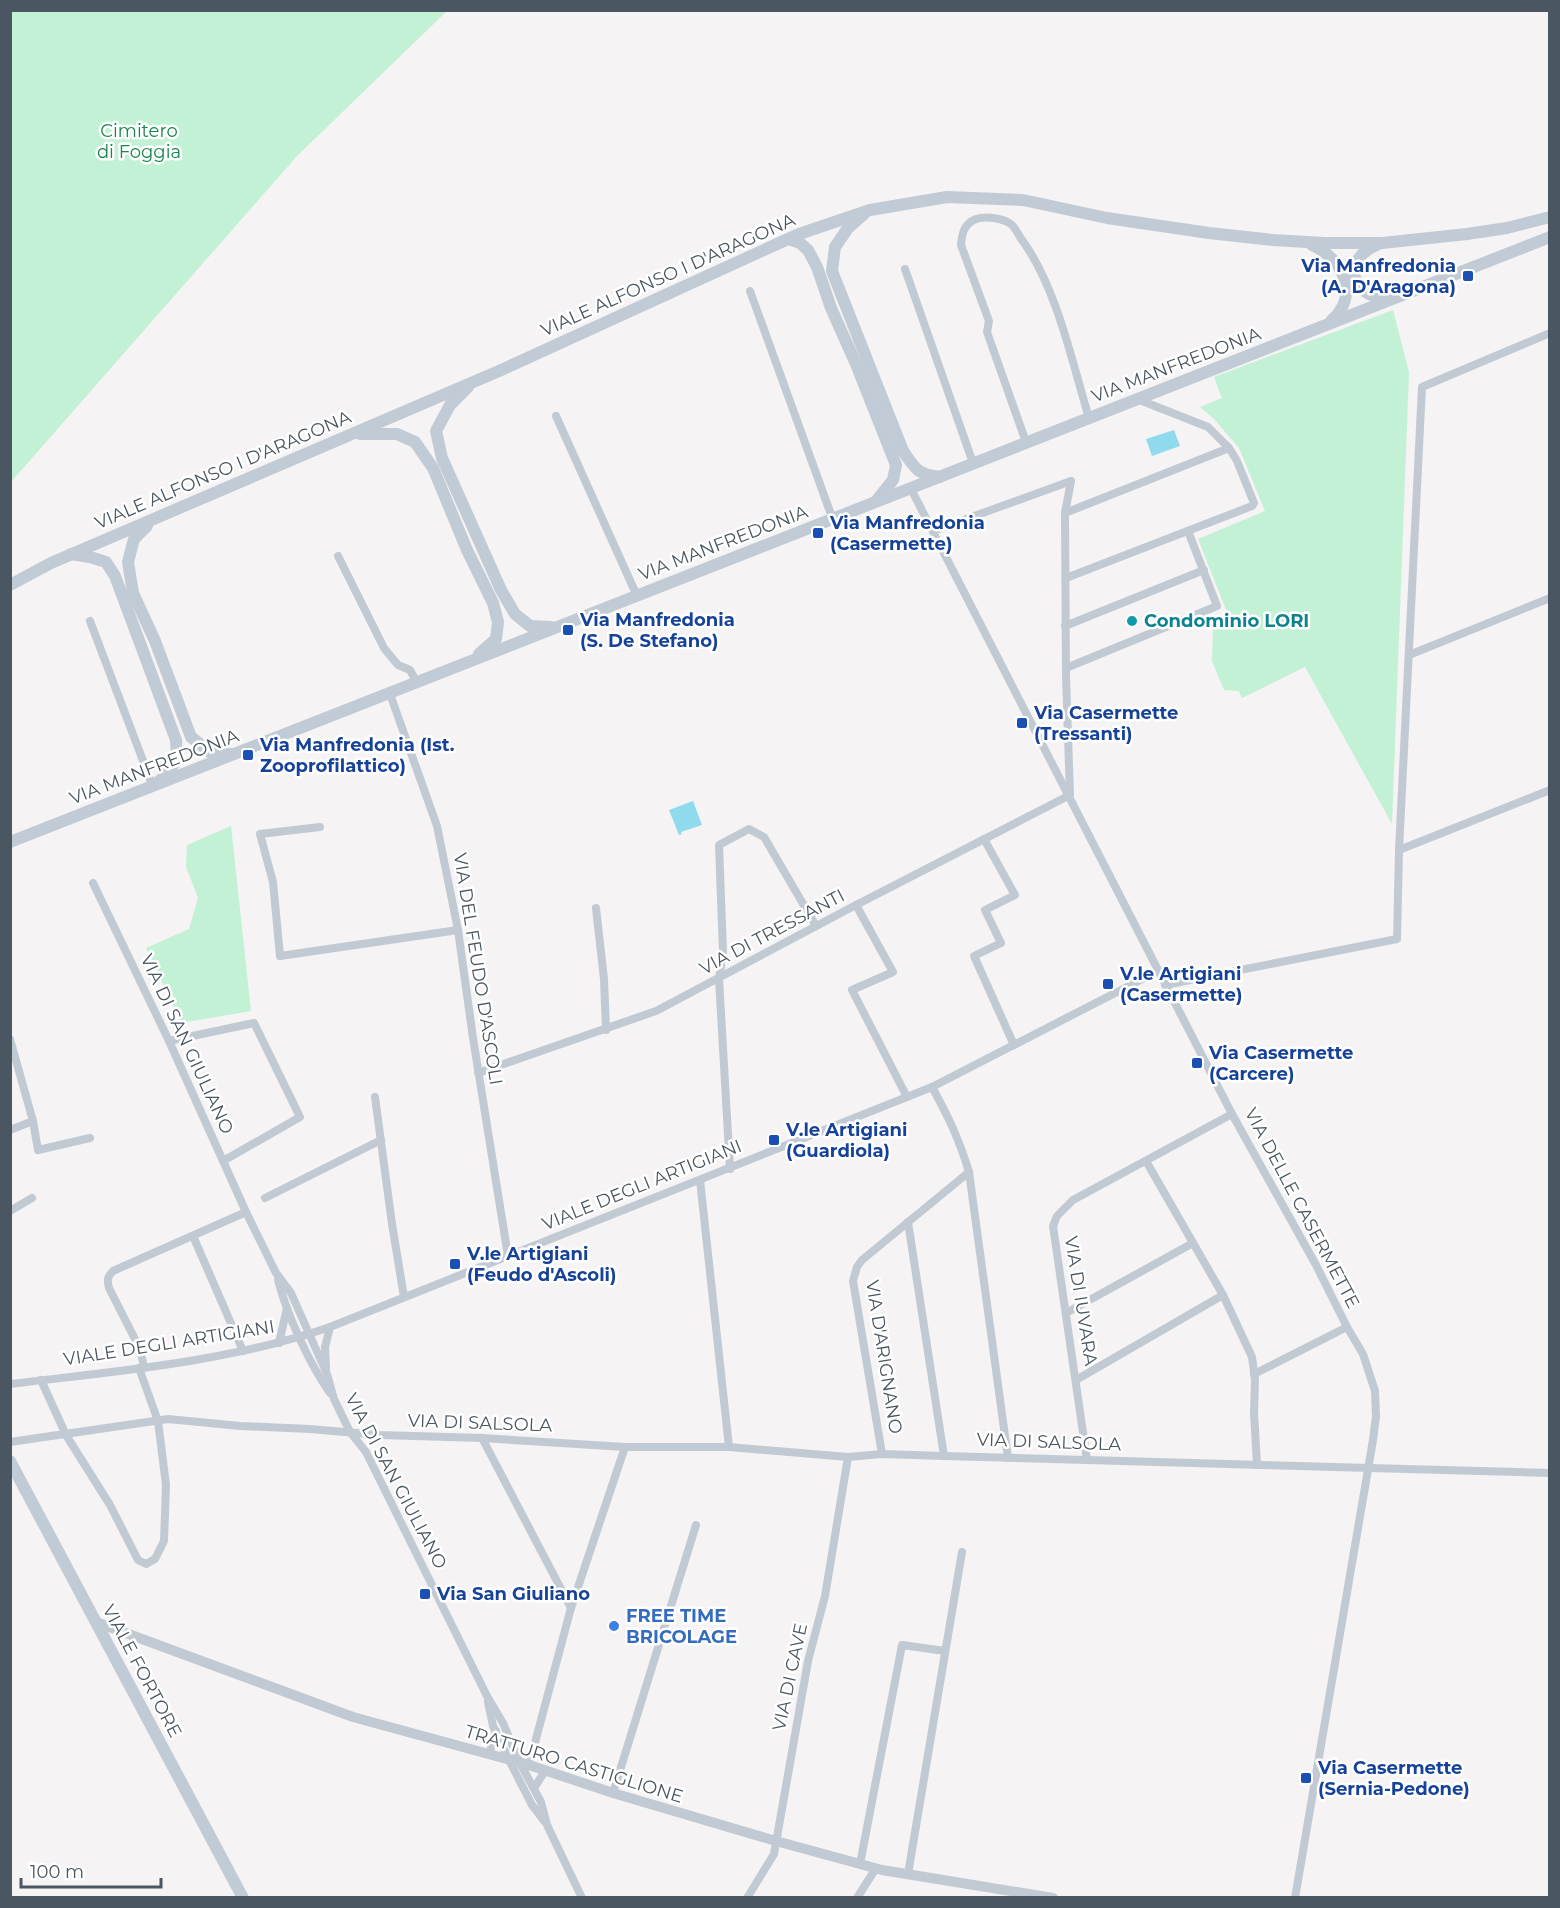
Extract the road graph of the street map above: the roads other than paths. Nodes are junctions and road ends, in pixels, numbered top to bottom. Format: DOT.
graph roads {
  1 [pos="870,210"];
  2 [pos="1550,217"];
  3 [pos="1550,237"];
  4 [pos="789,239"];
  5 [pos="1304,242"];
  6 [pos="1382,243"];
  7 [pos="905,270"];
  8 [pos="750,291"];
  9 [pos="1400,297"];
  10 [pos="1323,327"];
  11 [pos="1550,333"];
  12 [pos="473,382"];
  13 [pos="1137,399"];
  14 [pos="556,416"];
  15 [pos="1089,418"];
  16 [pos="352,434"];
  17 [pos="1026,442"];
  18 [pos="1229,447"];
  19 [pos="973,463"];
  20 [pos="941,477"];
  21 [pos="911,489"];
  22 [pos="874,503"];
  23 [pos="1065,513"];
  24 [pos="152,520"];
  25 [pos="833,520"];
  26 [pos="933,531"];
  27 [pos="1188,531"];
  28 [pos="71,554"];
  29 [pos="338,556"];
  30 [pos="1204,570"];
  31 [pos="1066,578"];
  32 [pos="10,585"];
  33 [pos="637,596"];
  34 [pos="1550,598"];
  35 [pos="90,621"];
  36 [pos="1065,626"];
  37 [pos="558,627"];
  38 [pos="1409,656"];
  39 [pos="466,663"];
  40 [pos="1066,668"];
  41 [pos="417,683"];
  42 [pos="390,694"];
  43 [pos="236,754"];
  44 [pos="153,787"];
  45 [pos="1550,790"];
  46 [pos="1070,795"];
  47 [pos="320,827"];
  48 [pos="984,838"];
  49 [pos="12,839"];
  50 [pos="1399,850"];
  51 [pos="93,883"];
  52 [pos="856,905"];
  53 [pos="596,908"];
  54 [pos="816,926"];
  55 [pos="458,930"];
  56 [pos="1158,971"];
  57 [pos="718,979"];
  58 [pos="1165,984"];
  59 [pos="606,1029"];
  60 [pos="10,1039"];
  61 [pos="169,1041"];
  62 [pos="1014,1045"];
  63 [pos="478,1073"];
  64 [pos="932,1087"];
  65 [pos="375,1097"];
  66 [pos="908,1097"];
  67 [pos="1232,1114"];
  68 [pos="33,1121"];
  69 [pos="10,1130"];
  70 [pos="90,1138"];
  71 [pos="381,1140"];
  72 [pos="223,1161"];
  73 [pos="1146,1161"];
  74 [pos="730,1169"];
  75 [pos="969,1172"];
  76 [pos="700,1180"];
  77 [pos="265,1197"];
  78 [pos="32,1198"];
  79 [pos="10,1210"];
  80 [pos="246,1212"];
  81 [pos="908,1222"];
  82 [pos="193,1236"];
  83 [pos="1193,1242"];
  84 [pos="508,1256"];
  85 [pos="276,1273"];
  86 [pos="1223,1295"];
  87 [pos="404,1297"];
  88 [pos="287,1307"];
  89 [pos="1066,1313"];
  90 [pos="330,1327"];
  91 [pos="1347,1327"];
  92 [pos="304,1336"];
  93 [pos="279,1343"];
  94 [pos="243,1351"];
  95 [pos="141,1367"];
  96 [pos="327,1374"];
  97 [pos="1254,1374"];
  98 [pos="41,1380"];
  99 [pos="1076,1380"];
  100 [pos="10,1384"];
  101 [pos="334,1398"];
  102 [pos="158,1421"];
  103 [pos="350,1432"];
  104 [pos="66,1435"];
  105 [pos="482,1437"];
  106 [pos="10,1442"];
  107 [pos="625,1447"];
  108 [pos="729,1447"];
  109 [pos="882,1454"];
  110 [pos="944,1455"];
  111 [pos="848,1457"];
  112 [pos="1008,1458"];
  113 [pos="1087,1460"];
  114 [pos="10,1461"];
  115 [pos="1257,1465"];
  116 [pos="1368,1468"];
  117 [pos="1550,1473"];
  118 [pos="696,1525"];
  119 [pos="962,1552"];
  120 [pos="571,1608"];
  121 [pos="96,1622"];
  122 [pos="945,1651"];
  123 [pos="487,1696"];
  124 [pos="496,1731"];
  125 [pos="489,1754"];
  126 [pos="509,1760"];
  127 [pos="525,1764"];
  128 [pos="545,1771"];
  129 [pos="534,1788"];
  130 [pos="613,1793"];
  131 [pos="547,1825"];
  132 [pos="776,1841"];
  133 [pos="860,1864"];
  134 [pos="876,1868"];
  135 [pos="908,1874"];
  136 [pos="243,1898"];
  137 [pos="582,1898"];
  138 [pos="747,1898"];
  139 [pos="857,1898"];
  140 [pos="1053,1898"];
  141 [pos="1295,1898"];
  1 -- 4 [label="main road, VIALE ALFONSO I D'ARAGONA"];
  1 -- 5 [label="main road, VIALE ALFONSO I D'ARAGONA"];
  1 -- 20 [label="main road"];
  2 -- 6 [label="main road"];
  3 -- 9 [label="main road, VIA MANFREDONIA"];
  4 -- 12 [label="main road, VIALE ALFONSO I D'ARAGONA"];
  4 -- 22 [label="main road"];
  5 -- 6 [label="main road, VIALE ALFONSO I D'ARAGONA"];
  5 -- 10 [label="main road"];
  6 -- 9 [label="main road"];
  7 -- 19 [label="street"];
  8 -- 25 [label="street"];
  9 -- 10 [label="main road, VIA MANFREDONIA"];
  10 -- 13 [label="main road, VIA MANFREDONIA"];
  11 -- 38 [label="street"];
  12 -- 16 [label="main road, VIALE ALFONSO I D'ARAGONA"];
  12 -- 37 [label="main road"];
  13 -- 15 [label="main road, VIA MANFREDONIA"];
  13 -- 18 [label="street"];
  14 -- 33 [label="street"];
  15 -- 17 [label="main road, VIA MANFREDONIA"];
  15 -- 17 [label="street"];
  16 -- 24 [label="main road, VIALE ALFONSO I D'ARAGONA"];
  16 -- 39 [label="main road"];
  17 -- 19 [label="main road, VIA MANFREDONIA"];
  18 -- 23 [label="street"];
  18 -- 27 [label="street"];
  19 -- 20 [label="main road, VIA MANFREDONIA"];
  20 -- 21 [label="main road, VIA MANFREDONIA"];
  21 -- 22 [label="main road, VIA MANFREDONIA"];
  21 -- 26 [label="street, VIA DELLE CASERMETTE"];
  22 -- 25 [label="main road, VIA MANFREDONIA"];
  23 -- 26 [label="street"];
  23 -- 31 [label="street"];
  24 -- 28 [label="main road, VIALE ALFONSO I D'ARAGONA"];
  24 -- 43 [label="main road"];
  25 -- 33 [label="main road, VIA MANFREDONIA"];
  26 -- 46 [label="street, VIA DELLE CASERMETTE"];
  27 -- 30 [label="street"];
  27 -- 31 [label="street"];
  28 -- 32 [label="main road, VIALE ALFONSO I D'ARAGONA"];
  28 -- 44 [label="main road"];
  29 -- 41 [label="street"];
  30 -- 36 [label="street"];
  30 -- 40 [label="street"];
  31 -- 36 [label="street"];
  33 -- 37 [label="main road, VIA MANFREDONIA"];
  34 -- 38 [label="street"];
  35 -- 44 [label="street"];
  36 -- 40 [label="street"];
  37 -- 39 [label="main road, VIA MANFREDONIA"];
  38 -- 50 [label="street"];
  39 -- 41 [label="main road, VIA MANFREDONIA"];
  40 -- 46 [label="street"];
  41 -- 42 [label="main road, VIA MANFREDONIA"];
  42 -- 43 [label="main road, VIA MANFREDONIA"];
  42 -- 55 [label="street, VIA DEL FEUDO D'ASCOLI"];
  43 -- 44 [label="main road, VIA MANFREDONIA"];
  44 -- 49 [label="main road, VIA MANFREDONIA"];
  45 -- 50 [label="street"];
  46 -- 48 [label="street, VIA DI TRESSANTI"];
  46 -- 56 [label="street, VIA DELLE CASERMETTE"];
  47 -- 55 [label="street"];
  48 -- 52 [label="street, VIA DI TRESSANTI"];
  48 -- 62 [label="street"];
  50 -- 58 [label="street"];
  51 -- 61 [label="street, VIA DI SAN GIULIANO"];
  52 -- 54 [label="street, VIA DI TRESSANTI"];
  52 -- 66 [label="street"];
  53 -- 59 [label="street"];
  54 -- 57 [label="street, VIA DI TRESSANTI"];
  54 -- 57 [label="street"];
  55 -- 63 [label="street, VIA DEL FEUDO D'ASCOLI"];
  56 -- 58 [label="street, VIA DELLE CASERMETTE"];
  56 -- 62 [label="street, VIALE DEGLI ARTIGIANI"];
  57 -- 59 [label="street, VIA DI TRESSANTI"];
  57 -- 74 [label="street"];
  58 -- 67 [label="street, VIA DELLE CASERMETTE"];
  59 -- 63 [label="street, VIA DI TRESSANTI"];
  60 -- 68 [label="street"];
  61 -- 72 [label="street, VIA DI SAN GIULIANO"];
  61 -- 72 [label="street"];
  62 -- 64 [label="street, VIALE DEGLI ARTIGIANI"];
  63 -- 84 [label="street, VIA DEL FEUDO D'ASCOLI"];
  64 -- 66 [label="street, VIALE DEGLI ARTIGIANI"];
  64 -- 75 [label="street"];
  65 -- 71 [label="street"];
  66 -- 74 [label="street, VIALE DEGLI ARTIGIANI"];
  67 -- 73 [label="street, VIA DI IUVARA"];
  67 -- 91 [label="street, VIA DELLE CASERMETTE"];
  68 -- 69 [label="street"];
  68 -- 70 [label="street"];
  71 -- 77 [label="street"];
  71 -- 87 [label="street"];
  72 -- 80 [label="street, VIA DI SAN GIULIANO"];
  73 -- 83 [label="street"];
  73 -- 89 [label="street, VIA DI IUVARA"];
  74 -- 76 [label="street, VIALE DEGLI ARTIGIANI"];
  75 -- 81 [label="street, VIA D'ARIGNANO"];
  75 -- 112 [label="street"];
  76 -- 84 [label="street, VIALE DEGLI ARTIGIANI"];
  76 -- 108 [label="street"];
  78 -- 79 [label="street"];
  80 -- 82 [label="street"];
  80 -- 85 [label="street, VIA DI SAN GIULIANO"];
  81 -- 109 [label="street, VIA D'ARIGNANO"];
  81 -- 110 [label="street"];
  82 -- 94 [label="street"];
  82 -- 95 [label="street"];
  83 -- 86 [label="street"];
  83 -- 89 [label="street"];
  84 -- 87 [label="street, VIALE DEGLI ARTIGIANI"];
  85 -- 88 [label="street"];
  85 -- 92 [label="street, VIA DI SAN GIULIANO"];
  86 -- 97 [label="street"];
  86 -- 99 [label="street"];
  87 -- 90 [label="street, VIALE DEGLI ARTIGIANI"];
  88 -- 92 [label="street"];
  88 -- 93 [label="street"];
  89 -- 99 [label="street, VIA DI IUVARA"];
  90 -- 92 [label="street, VIALE DEGLI ARTIGIANI"];
  90 -- 96 [label="street"];
  91 -- 97 [label="street"];
  91 -- 116 [label="street, VIA DELLE CASERMETTE"];
  92 -- 93 [label="street, VIALE DEGLI ARTIGIANI"];
  92 -- 96 [label="street, VIA DI SAN GIULIANO"];
  92 -- 101 [label="street"];
  93 -- 94 [label="street, VIALE DEGLI ARTIGIANI"];
  94 -- 95 [label="street, VIALE DEGLI ARTIGIANI"];
  95 -- 98 [label="street, VIALE DEGLI ARTIGIANI"];
  95 -- 102 [label="street"];
  96 -- 101 [label="street, VIA DI SAN GIULIANO"];
  97 -- 115 [label="street"];
  98 -- 100 [label="street, VIALE DEGLI ARTIGIANI"];
  98 -- 104 [label="street"];
  99 -- 113 [label="street, VIA DI IUVARA"];
  101 -- 103 [label="street, VIA DI SAN GIULIANO"];
  102 -- 103 [label="street, VIA DI SALSOLA"];
  102 -- 104 [label="street, VIA DI SALSOLA"];
  102 -- 104 [label="street"];
  103 -- 105 [label="street, VIA DI SALSOLA"];
  103 -- 123 [label="street, VIA DI SAN GIULIANO"];
  104 -- 106 [label="street, VIA DI SALSOLA"];
  105 -- 107 [label="street, VIA DI SALSOLA"];
  105 -- 120 [label="street"];
  107 -- 108 [label="street, VIA DI SALSOLA"];
  107 -- 120 [label="street"];
  108 -- 111 [label="street, VIA DI SALSOLA"];
  109 -- 110 [label="street, VIA DI SALSOLA"];
  109 -- 111 [label="street, VIA DI SALSOLA"];
  110 -- 112 [label="street, VIA DI SALSOLA"];
  111 -- 132 [label="street, VIA DI CAVE"];
  112 -- 113 [label="street, VIA DI SALSOLA"];
  113 -- 115 [label="street, VIA DI SALSOLA"];
  114 -- 121 [label="main road, VIALE FORTORE"];
  115 -- 116 [label="street, VIA DI SALSOLA"];
  116 -- 117 [label="street, VIA DI SALSOLA"];
  116 -- 141 [label="street, VIA DELLE CASERMETTE"];
  118 -- 130 [label="street"];
  119 -- 122 [label="street"];
  120 -- 127 [label="street"];
  121 -- 125 [label="street, TRATTURO CASTIGLIONE"];
  121 -- 136 [label="main road, VIALE FORTORE"];
  122 -- 133 [label="street"];
  122 -- 135 [label="street"];
  123 -- 124 [label="street"];
  123 -- 127 [label="street, VIA DI SAN GIULIANO"];
  124 -- 125 [label="street"];
  124 -- 126 [label="street"];
  125 -- 126 [label="street, TRATTURO CASTIGLIONE"];
  126 -- 127 [label="street, TRATTURO CASTIGLIONE"];
  126 -- 131 [label="street"];
  127 -- 128 [label="street, TRATTURO CASTIGLIONE"];
  127 -- 129 [label="street, VIA DI SAN GIULIANO"];
  128 -- 129 [label="street"];
  128 -- 130 [label="street, TRATTURO CASTIGLIONE"];
  129 -- 131 [label="street, VIA DI SAN GIULIANO"];
  130 -- 132 [label="street, TRATTURO CASTIGLIONE"];
  131 -- 137 [label="street, VIA DI SAN GIULIANO"];
  132 -- 133 [label="street, TRATTURO CASTIGLIONE"];
  132 -- 138 [label="street, VIA DI CAVE"];
  133 -- 134 [label="street, TRATTURO CASTIGLIONE"];
  134 -- 135 [label="street, TRATTURO CASTIGLIONE"];
  134 -- 139 [label="street"];
  135 -- 140 [label="street, TRATTURO CASTIGLIONE"];
}
